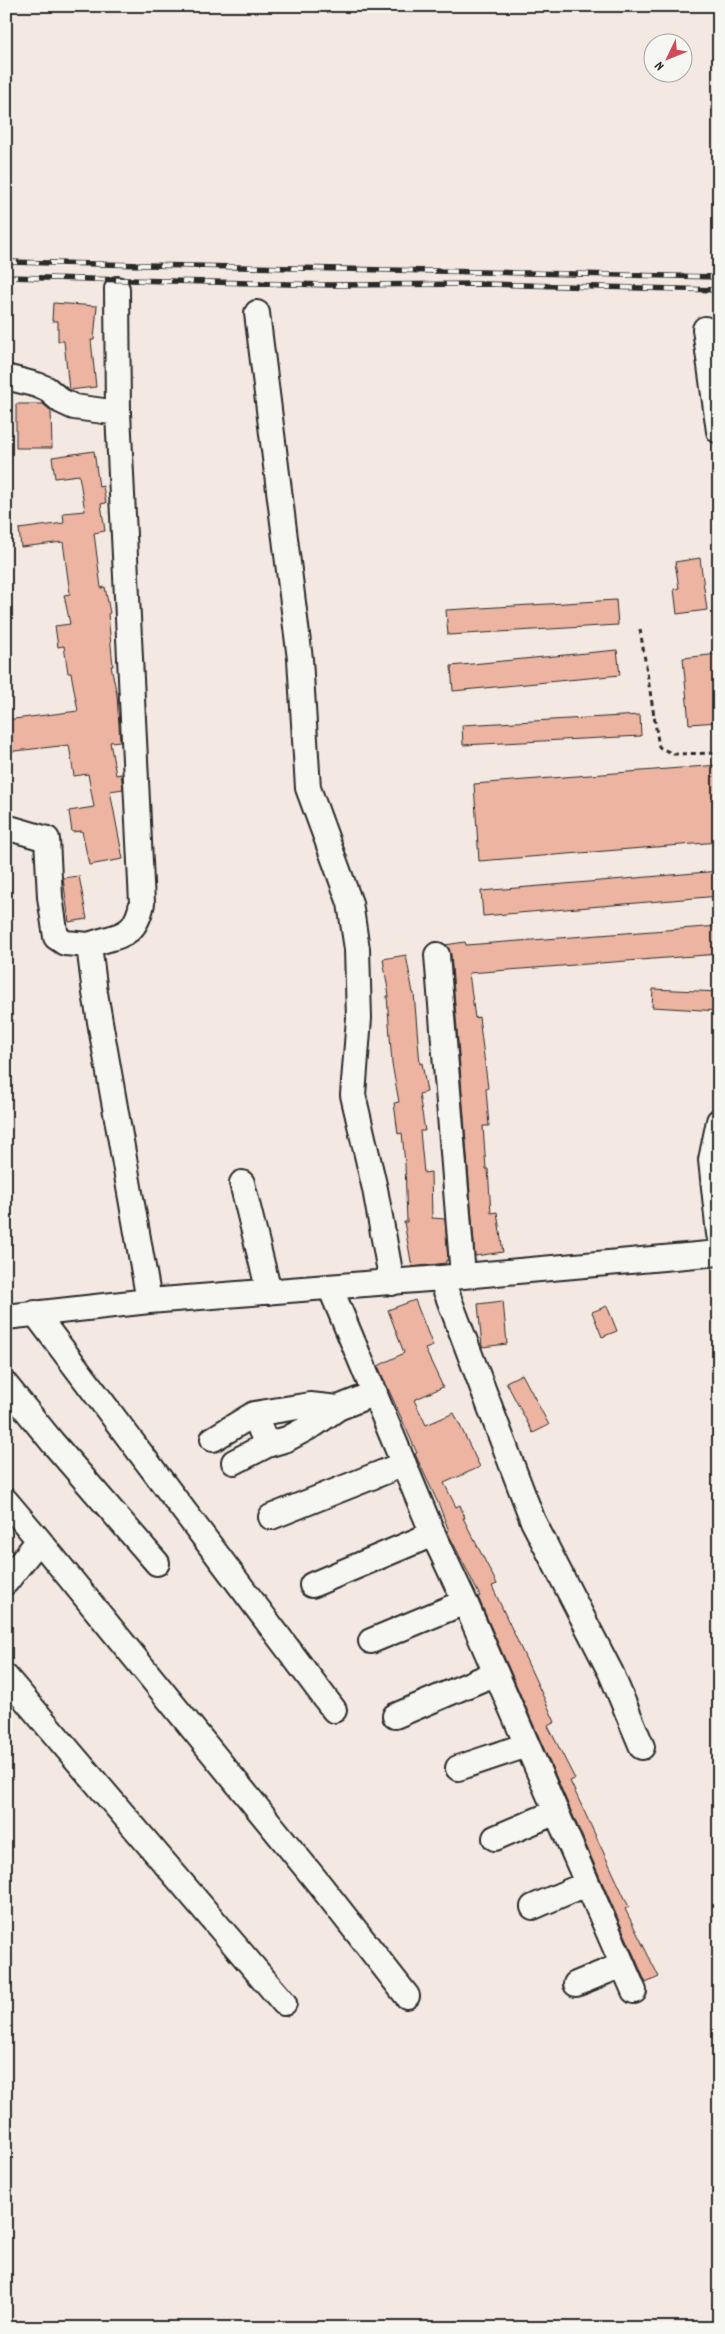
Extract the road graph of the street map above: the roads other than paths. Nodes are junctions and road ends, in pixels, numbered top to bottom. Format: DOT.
graph roads {
  1 [pos="117,289"];
  2 [pos="257,313"];
  3 [pos="705,328"];
  4 [pos="6,377"];
  5 [pos="118,413"];
  6 [pos="719,430"];
  7 [pos="6,827"];
  8 [pos="89,945"];
  9 [pos="436,955"];
  10 [pos="719,1121"];
  11 [pos="242,1183"];
  12 [pos="719,1234"];
  13 [pos="719,1253"];
  14 [pos="452,1277"];
  15 [pos="392,1282"];
  16 [pos="330,1287"];
  17 [pos="269,1292"];
  18 [pos="149,1301"];
  19 [pos="35,1313"];
  20 [pos="6,1317"];
  21 [pos="6,1385"];
  22 [pos="375,1393"];
  23 [pos="338,1408"];
  24 [pos="254,1414"];
  25 [pos="213,1440"];
  26 [pos="266,1445"];
  27 [pos="234,1462"];
  28 [pos="404,1464"];
  29 [pos="6,1502"];
  30 [pos="271,1517"];
  31 [pos="433,1534"];
  32 [pos="39,1540"];
  33 [pos="157,1564"];
  34 [pos="6,1582"];
  35 [pos="312,1585"];
  36 [pos="465,1602"];
  37 [pos="372,1641"];
  38 [pos="496,1673"];
  39 [pos="6,1677"];
  40 [pos="334,1710"];
  41 [pos="394,1716"];
  42 [pos="527,1745"];
  43 [pos="642,1747"];
  44 [pos="458,1768"];
  45 [pos="556,1812"];
  46 [pos="495,1838"];
  47 [pos="586,1884"];
  48 [pos="533,1907"];
  49 [pos="622,1966"];
  50 [pos="576,1984"];
  51 [pos="634,1991"];
  52 [pos="407,1996"];
  53 [pos="284,2003"];
  1 -- 5 [label="street"];
  2 -- 15 [label="street"];
  3 -- 6 [label="street"];
  4 -- 5 [label="street"];
  5 -- 8 [label="street"];
  7 -- 8 [label="street"];
  8 -- 18 [label="street"];
  9 -- 14 [label="street"];
  10 -- 12 [label="street"];
  11 -- 17 [label="street"];
  13 -- 14 [label="street"];
  14 -- 15 [label="street"];
  14 -- 43 [label="street"];
  15 -- 16 [label="street"];
  16 -- 17 [label="street"];
  16 -- 22 [label="street"];
  17 -- 18 [label="street"];
  18 -- 19 [label="street"];
  19 -- 20 [label="street"];
  19 -- 40 [label="street"];
  21 -- 33 [label="street"];
  22 -- 23 [label="street"];
  22 -- 28 [label="street"];
  23 -- 24 [label="street"];
  23 -- 26 [label="street"];
  24 -- 25 [label="street"];
  24 -- 26 [label="street"];
  26 -- 27 [label="street"];
  28 -- 30 [label="street"];
  28 -- 31 [label="street"];
  29 -- 32 [label="street"];
  31 -- 35 [label="street"];
  31 -- 36 [label="street"];
  32 -- 34 [label="street"];
  32 -- 52 [label="street"];
  36 -- 37 [label="street"];
  36 -- 38 [label="street"];
  38 -- 41 [label="street"];
  38 -- 42 [label="street"];
  39 -- 53 [label="street"];
  42 -- 44 [label="street"];
  42 -- 45 [label="street"];
  45 -- 46 [label="street"];
  45 -- 47 [label="street"];
  47 -- 48 [label="street"];
  47 -- 49 [label="street"];
  49 -- 50 [label="street"];
  49 -- 51 [label="street"];
}
